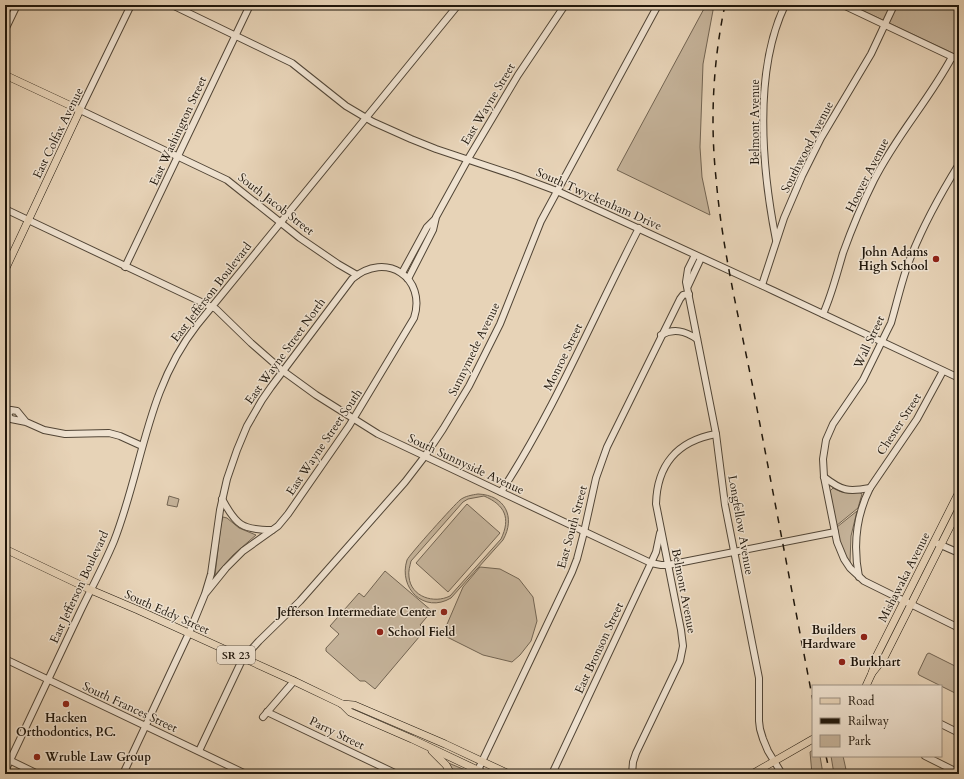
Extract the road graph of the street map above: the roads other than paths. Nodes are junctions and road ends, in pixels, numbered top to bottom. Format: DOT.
graph roads {
  1 [pos="17,5"];
  2 [pos="131,5"];
  3 [pos="172,5"];
  4 [pos="250,5"];
  5 [pos="458,5"];
  6 [pos="658,5"];
  7 [pos="785,5"];
  8 [pos="843,5"];
  9 [pos="894,5"];
  10 [pos="563,6"];
  11 [pos="884,25"];
  12 [pos="5,30"];
  13 [pos="235,35"];
  14 [pos="952,57"];
  15 [pos="959,60"];
  16 [pos="5,75"];
  17 [pos="80,110"];
  18 [pos="366,118"];
  19 [pos="178,157"];
  20 [pos="468,159"];
  21 [pos="959,164"];
  22 [pos="557,191"];
  23 [pos="5,209"];
  24 [pos="436,217"];
  25 [pos="28,220"];
  26 [pos="280,222"];
  27 [pos="639,228"];
  28 [pos="777,242"];
  29 [pos="698,256"];
  30 [pos="125,267"];
  31 [pos="5,270"];
  32 [pos="402,273"];
  33 [pos="357,275"];
  34 [pos="408,279"];
  35 [pos="762,285"];
  36 [pos="688,292"];
  37 [pos="212,307"];
  38 [pos="823,314"];
  39 [pos="662,335"];
  40 [pos="697,339"];
  41 [pos="882,342"];
  42 [pos="283,371"];
  43 [pos="943,371"];
  44 [pos="959,378"];
  45 [pos="354,419"];
  46 [pos="26,422"];
  47 [pos="716,434"];
  48 [pos="142,446"];
  49 [pos="425,456"];
  50 [pos="824,477"];
  51 [pos="870,488"];
  52 [pos="501,492"];
  53 [pos="959,492"];
  54 [pos="222,499"];
  55 [pos="959,509"];
  56 [pos="661,529"];
  57 [pos="272,530"];
  58 [pos="584,532"];
  59 [pos="835,532"];
  60 [pos="938,543"];
  61 [pos="5,549"];
  62 [pos="735,552"];
  63 [pos="959,553"];
  64 [pos="651,563"];
  65 [pos="668,565"];
  66 [pos="859,577"];
  67 [pos="91,590"];
  68 [pos="205,594"];
  69 [pos="908,603"];
  70 [pos="959,628"];
  71 [pos="189,633"];
  72 [pos="5,659"];
  73 [pos="244,659"];
  74 [pos="48,680"];
  75 [pos="294,681"];
  76 [pos="866,685"];
  77 [pos="342,704"];
  78 [pos="942,724"];
  79 [pos="145,726"];
  80 [pos="959,733"];
  81 [pos="812,740"];
  82 [pos="426,745"];
  83 [pos="198,751"];
  84 [pos="927,757"];
  85 [pos="7,760"];
  86 [pos="483,762"];
  87 [pos="774,762"];
  88 [pos="478,770"];
  89 [pos="5,771"];
  90 [pos="959,772"];
  91 [pos="38,774"];
  92 [pos="122,774"];
  93 [pos="246,774"];
  94 [pos="397,774"];
  95 [pos="450,774"];
  96 [pos="486,774"];
  97 [pos="509,774"];
  98 [pos="552,774"];
  99 [pos="632,774"];
  100 [pos="752,774"];
  101 [pos="782,774"];
  1 -- 12 [label="street"];
  2 -- 17 [label="street, East Colfax Avenue"];
  3 -- 13 [label="street, South Twyckenham Drive"];
  4 -- 13 [label="street, East Washington Street"];
  5 -- 18 [label="street, East Jefferson Boulevard"];
  6 -- 22 [label="street, Sunnymede Avenue"];
  7 -- 28 [label="street, Belmont Avenue"];
  8 -- 11 [label="street"];
  9 -- 11 [label="street, Southwood Avenue"];
  10 -- 20 [label="street, East Wayne Street"];
  11 -- 14 [label="street"];
  11 -- 28 [label="street, Southwood Avenue"];
  13 -- 18 [label="street, South Twyckenham Drive"];
  13 -- 19 [label="street, East Washington Street"];
  14 -- 15 [label="street"];
  14 -- 38 [label="street, Hoover Avenue"];
  16 -- 17 [label="main road"];
  17 -- 19 [label="street, South Jacob Street"];
  17 -- 25 [label="main road, East Colfax Avenue"];
  18 -- 20 [label="street, South Twyckenham Drive"];
  18 -- 26 [label="street, East Jefferson Boulevard"];
  19 -- 26 [label="street, South Jacob Street"];
  19 -- 30 [label="street, East Washington Street"];
  20 -- 22 [label="street, South Twyckenham Drive"];
  20 -- 24 [label="street, East Wayne Street"];
  21 -- 41 [label="street, Wall Street"];
  22 -- 27 [label="street, South Twyckenham Drive"];
  22 -- 49 [label="street, Sunnymede Avenue"];
  23 -- 25 [label="street, South Sunnyside Avenue"];
  24 -- 32 [label="street, East Wayne Street"];
  24 -- 34 [label="street, East Wayne Street"];
  25 -- 30 [label="street, South Sunnyside Avenue"];
  25 -- 31 [label="main road, East Colfax Avenue"];
  26 -- 33 [label="street, South Jacob Street"];
  26 -- 37 [label="street, East Jefferson Boulevard"];
  27 -- 29 [label="street, South Twyckenham Drive"];
  27 -- 52 [label="street, Monroe Street"];
  28 -- 35 [label="street, Southwood Avenue"];
  29 -- 35 [label="street, South Twyckenham Drive"];
  29 -- 36 [label="street, Longfellow Avenue"];
  30 -- 37 [label="street, South Sunnyside Avenue"];
  32 -- 33 [label="street, East Wayne Street North"];
  32 -- 34 [label="street, East Wayne Street North"];
  33 -- 42 [label="street, East Wayne Street North"];
  34 -- 45 [label="street, East Wayne Street South"];
  35 -- 38 [label="street, South Twyckenham Drive"];
  36 -- 39 [label="street, East South Street"];
  36 -- 40 [label="street, Longfellow Avenue"];
  37 -- 42 [label="street, South Sunnyside Avenue"];
  37 -- 48 [label="street, East Jefferson Boulevard"];
  38 -- 41 [label="street, South Twyckenham Drive"];
  39 -- 40 [label="street"];
  39 -- 58 [label="street, East South Street"];
  40 -- 47 [label="street, Longfellow Avenue"];
  41 -- 43 [label="street, South Twyckenham Drive"];
  41 -- 50 [label="street, Wall Street"];
  42 -- 45 [label="street, South Sunnyside Avenue"];
  42 -- 54 [label="street, East Wayne Street North"];
  43 -- 44 [label="street, South Twyckenham Drive"];
  43 -- 51 [label="street, Chester Street"];
  45 -- 49 [label="street, South Sunnyside Avenue"];
  45 -- 57 [label="street, East Wayne Street South"];
  46 -- 48 [label="street"];
  47 -- 56 [label="street, Belmont Avenue"];
  47 -- 62 [label="street, Longfellow Avenue"];
  48 -- 67 [label="street, East Jefferson Boulevard"];
  49 -- 52 [label="street, South Sunnyside Avenue"];
  49 -- 73 [label="street, Sunnymede Avenue"];
  50 -- 51 [label="street"];
  50 -- 59 [label="street, Wall Street"];
  51 -- 66 [label="street, Chester Street"];
  52 -- 58 [label="street, South Sunnyside Avenue"];
  53 -- 60 [label="main road, Mishawaka Avenue"];
  54 -- 57 [label="street"];
  54 -- 68 [label="street, East Wayne Street North"];
  55 -- 60 [label="main road, Mishawaka Avenue"];
  56 -- 64 [label="street, East Bronson Street"];
  56 -- 65 [label="street, Belmont Avenue"];
  57 -- 68 [label="street, East Wayne Street South"];
  58 -- 64 [label="street, South Sunnyside Avenue"];
  58 -- 86 [label="street, East South Street"];
  59 -- 62 [label="street, South Sunnyside Avenue"];
  59 -- 66 [label="street, Wall Street"];
  60 -- 63 [label="street"];
  60 -- 69 [label="main road, Mishawaka Avenue"];
  61 -- 67 [label="main road, South Eddy Street / SR 23"];
  62 -- 65 [label="street, South Sunnyside Avenue"];
  62 -- 87 [label="street, Longfellow Avenue"];
  64 -- 65 [label="street, South Sunnyside Avenue"];
  64 -- 98 [label="street, East Bronson Street"];
  65 -- 99 [label="street, Belmont Avenue"];
  66 -- 69 [label="street, Wall Street"];
  67 -- 71 [label="main road, South Eddy Street / SR 23"];
  67 -- 74 [label="street, East Jefferson Boulevard"];
  68 -- 71 [label="street"];
  69 -- 70 [label="street, Wall Street"];
  69 -- 76 [label="main road, Mishawaka Avenue"];
  71 -- 73 [label="main road, South Eddy Street / SR 23"];
  71 -- 79 [label="street"];
  72 -- 74 [label="street, South Frances Street"];
  73 -- 75 [label="main road, South Eddy Street / SR 23"];
  73 -- 83 [label="street, Sunnymede Avenue"];
  74 -- 79 [label="street, South Frances Street"];
  74 -- 85 [label="street, East Jefferson Boulevard"];
  75 -- 77 [label="main road, South Eddy Street / SR 23"];
  75 -- 94 [label="street, Parry Street"];
  77 -- 82 [label="main road, South Eddy Street / SR 23"];
  77 -- 86 [label="main road, South Eddy Street / SR 23"];
  78 -- 80 [label="street"];
  79 -- 83 [label="street, South Frances Street"];
  79 -- 92 [label="street"];
  81 -- 87 [label="main road"];
  82 -- 88 [label="main road, South Eddy Street / SR 23"];
  82 -- 95 [label="main road"];
  83 -- 93 [label="street, South Frances Street"];
  84 -- 90 [label="street"];
  85 -- 89 [label="street, East Jefferson Boulevard"];
  85 -- 91 [label="street"];
  86 -- 88 [label="street, East South Street"];
  86 -- 97 [label="main road, South Eddy Street / SR 23"];
  87 -- 100 [label="main road"];
  87 -- 101 [label="street, Longfellow Avenue"];
  88 -- 96 [label="main road, South Eddy Street / SR 23"];
}
